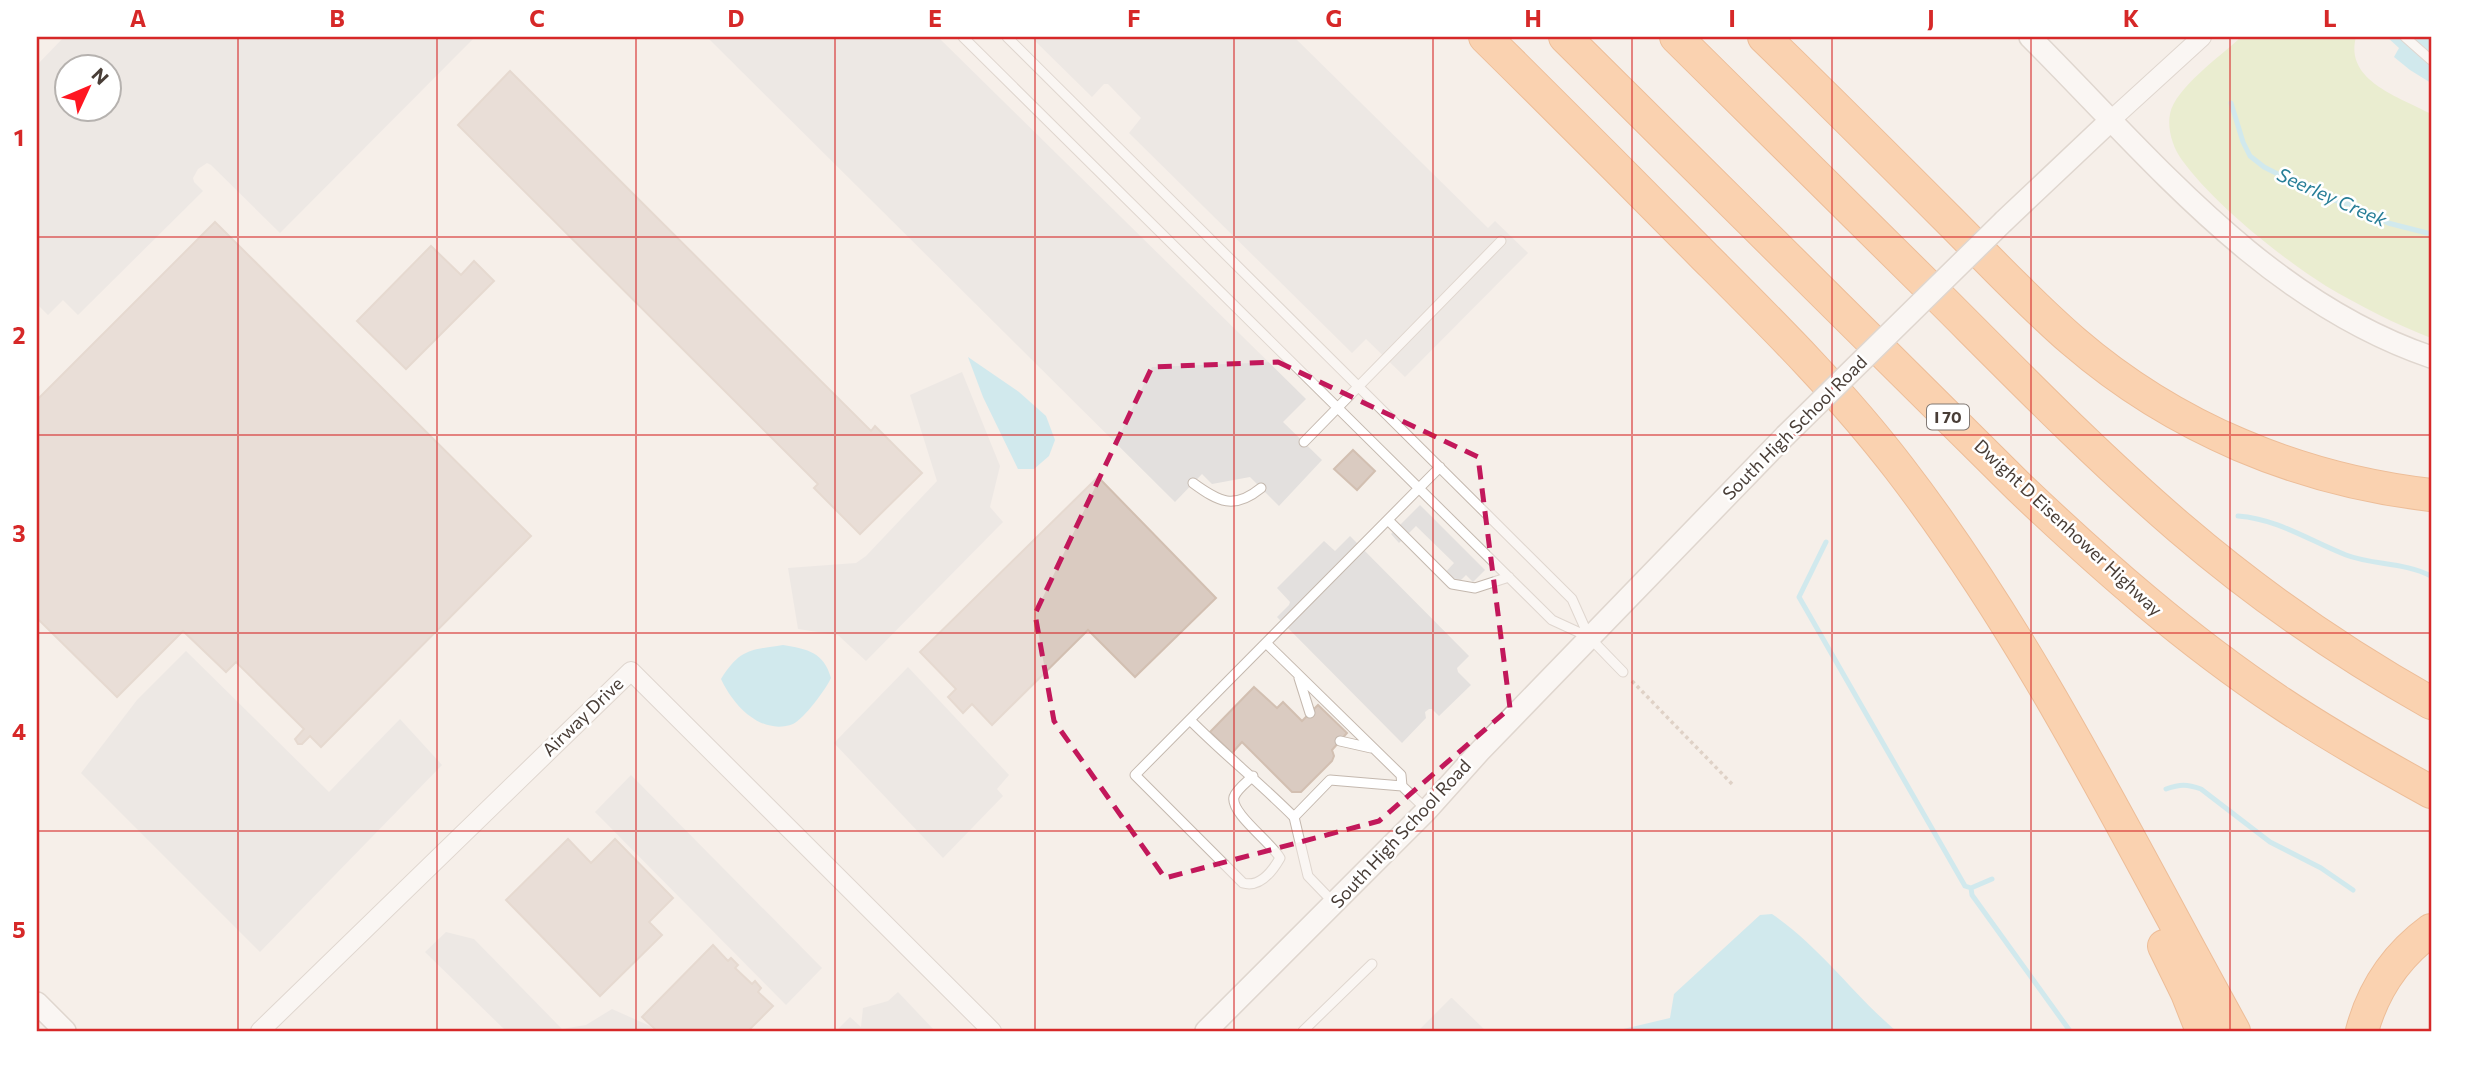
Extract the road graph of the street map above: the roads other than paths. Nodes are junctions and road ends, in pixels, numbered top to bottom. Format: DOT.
graph roads {
  1 [pos="963,37"];
  2 [pos="1007,37"];
  3 [pos="1485,37"];
  4 [pos="1564,37"];
  5 [pos="1676,37"];
  6 [pos="1764,37"];
  7 [pos="2030,37"];
  8 [pos="2202,37"];
  9 [pos="2405,37"];
  10 [pos="2431,60"];
  11 [pos="2111,120"];
  12 [pos="1501,241"];
  13 [pos="2431,356"];
  14 [pos="1358,387"];
  15 [pos="1338,407"];
  16 [pos="1304,442"];
  17 [pos="1440,467"];
  18 [pos="1194,483"];
  19 [pos="1261,488"];
  20 [pos="1419,488"];
  21 [pos="2431,495"];
  22 [pos="1388,520"];
  23 [pos="1970,568"];
  24 [pos="1509,577"];
  25 [pos="1589,637"];
  26 [pos="1266,643"];
  27 [pos="1623,672"];
  28 [pos="1298,674"];
  29 [pos="2431,703"];
  30 [pos="1310,713"];
  31 [pos="1190,720"];
  32 [pos="1340,741"];
  33 [pos="1373,748"];
  34 [pos="1252,776"];
  35 [pos="1402,786"];
  36 [pos="2431,792"];
  37 [pos="1427,810"];
  38 [pos="1294,817"];
  39 [pos="1335,904"];
  40 [pos="2431,930"];
  41 [pos="1372,964"];
  42 [pos="37,1003"];
  43 [pos="65,1031"];
  44 [pos="260,1031"];
  45 [pos="992,1031"];
  46 [pos="1206,1031"];
  47 [pos="1303,1031"];
  48 [pos="2202,1031"];
  49 [pos="2234,1031"];
  50 [pos="2362,1031"];
  1 -- 15 [label="lane"];
  2 -- 14 [label="lane"];
  3 -- 23 [label="highway"];
  4 -- 36 [label="highway, Dwight D Eisenhower Highway / I 70"];
  5 -- 29 [label="highway"];
  6 -- 21 [label="highway"];
  7 -- 11 [label="street"];
  8 -- 11 [label="street"];
  9 -- 10 [label="lane"];
  11 -- 13 [label="street"];
  11 -- 25 [label="street, South High School Road, bridge"];
  12 -- 14 [label="lane"];
  14 -- 15 [label="lane"];
  14 -- 17 [label="lane"];
  15 -- 16 [label="lane"];
  15 -- 20 [label="lane"];
  17 -- 20 [label="lane"];
  17 -- 25 [label="lane"];
  18 -- 19 [label="lane"];
  20 -- 22 [label="lane"];
  20 -- 24 [label="lane"];
  22 -- 24 [label="lane"];
  22 -- 26 [label="lane"];
  23 -- 48 [label="highway"];
  23 -- 49 [label="highway"];
  24 -- 25 [label="lane"];
  25 -- 27 [label="lane"];
  25 -- 37 [label="street, South High School Road"];
  26 -- 28 [label="lane"];
  26 -- 31 [label="lane"];
  28 -- 30 [label="lane"];
  28 -- 33 [label="lane"];
  31 -- 34 [label="lane"];
  31 -- 34 [label="lane"];
  32 -- 33 [label="lane"];
  33 -- 35 [label="lane"];
  34 -- 38 [label="lane"];
  35 -- 37 [label="lane"];
  35 -- 38 [label="lane"];
  37 -- 39 [label="street, South High School Road"];
  38 -- 39 [label="lane"];
  39 -- 46 [label="street, South High School Road"];
  40 -- 50 [label="highway"];
  41 -- 47 [label="lane"];
  42 -- 43 [label="street"];
  44 -- 45 [label="street, Airway Drive"];
}
